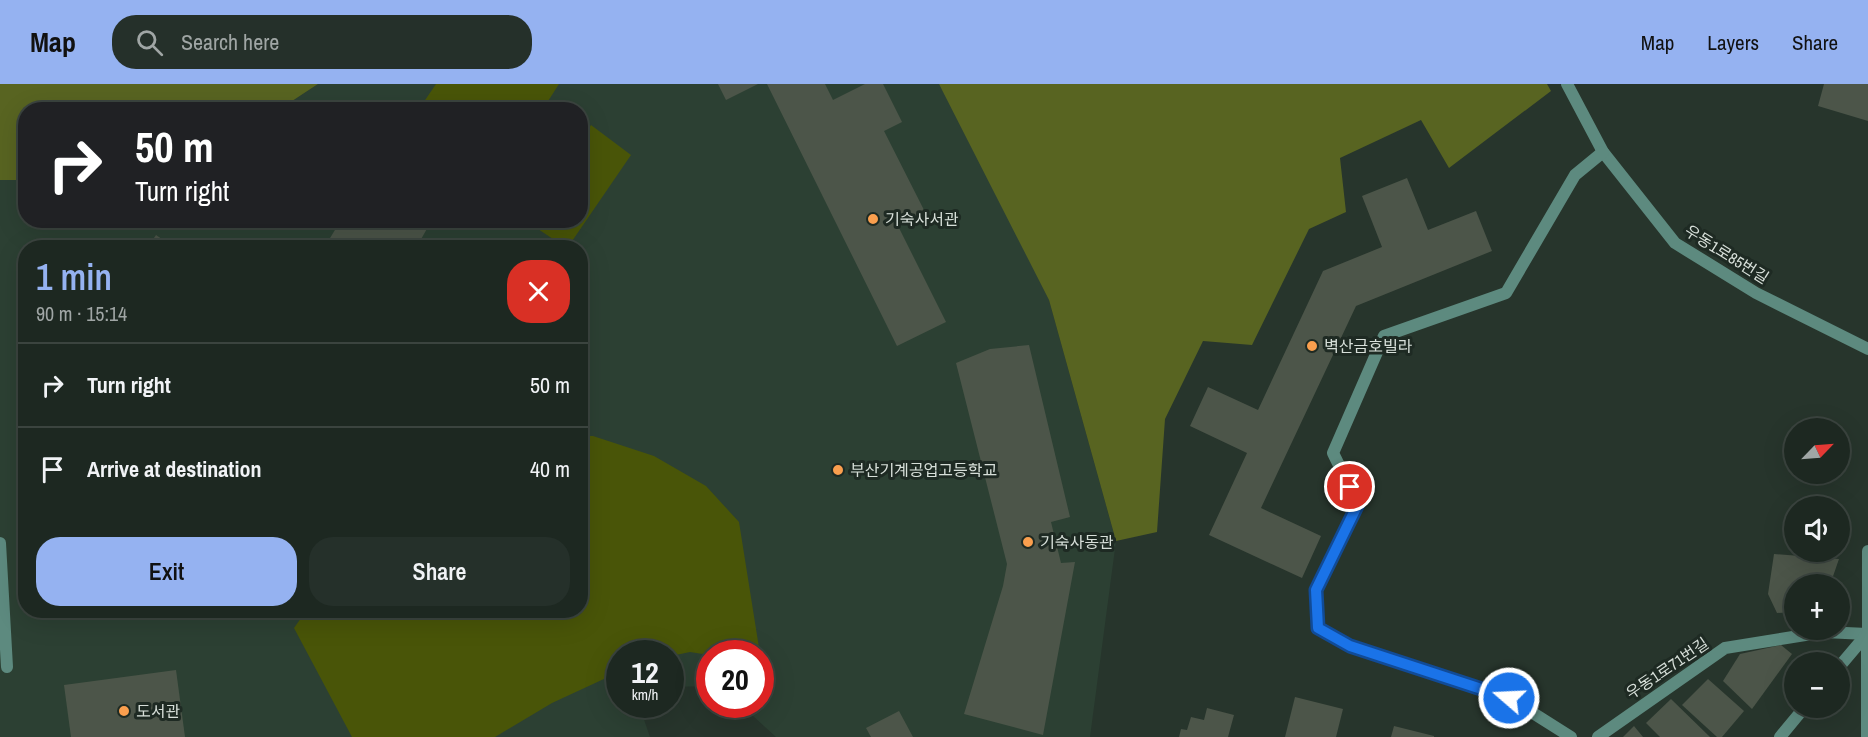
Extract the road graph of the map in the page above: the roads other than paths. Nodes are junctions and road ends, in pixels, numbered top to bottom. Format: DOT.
graph roads {
  1 [pos="1567,84"];
  2 [pos="1604,152"];
  3 [pos="1868,349"];
  4 [pos="0,543"];
  5 [pos="1868,551"];
  6 [pos="1868,634"];
  7 [pos="1850,654"];
  8 [pos="7,667"];
  9 [pos="1796,718"];
  10 [pos="1571,737"];
  11 [pos="1598,737"];
  12 [pos="1780,737"];
  13 [pos="1867,737"];
  1 -- 2 [label="street, 우동1로85번길"];
  2 -- 3 [label="street, 우동1로85번길"];
  2 -- 10 [label="street"];
  4 -- 8 [label="street"];
  5 -- 6 [label="street"];
  6 -- 7 [label="street"];
  6 -- 11 [label="street, 우동1로71번길"];
  6 -- 13 [label="street"];
  9 -- 12 [label="street"];
}
